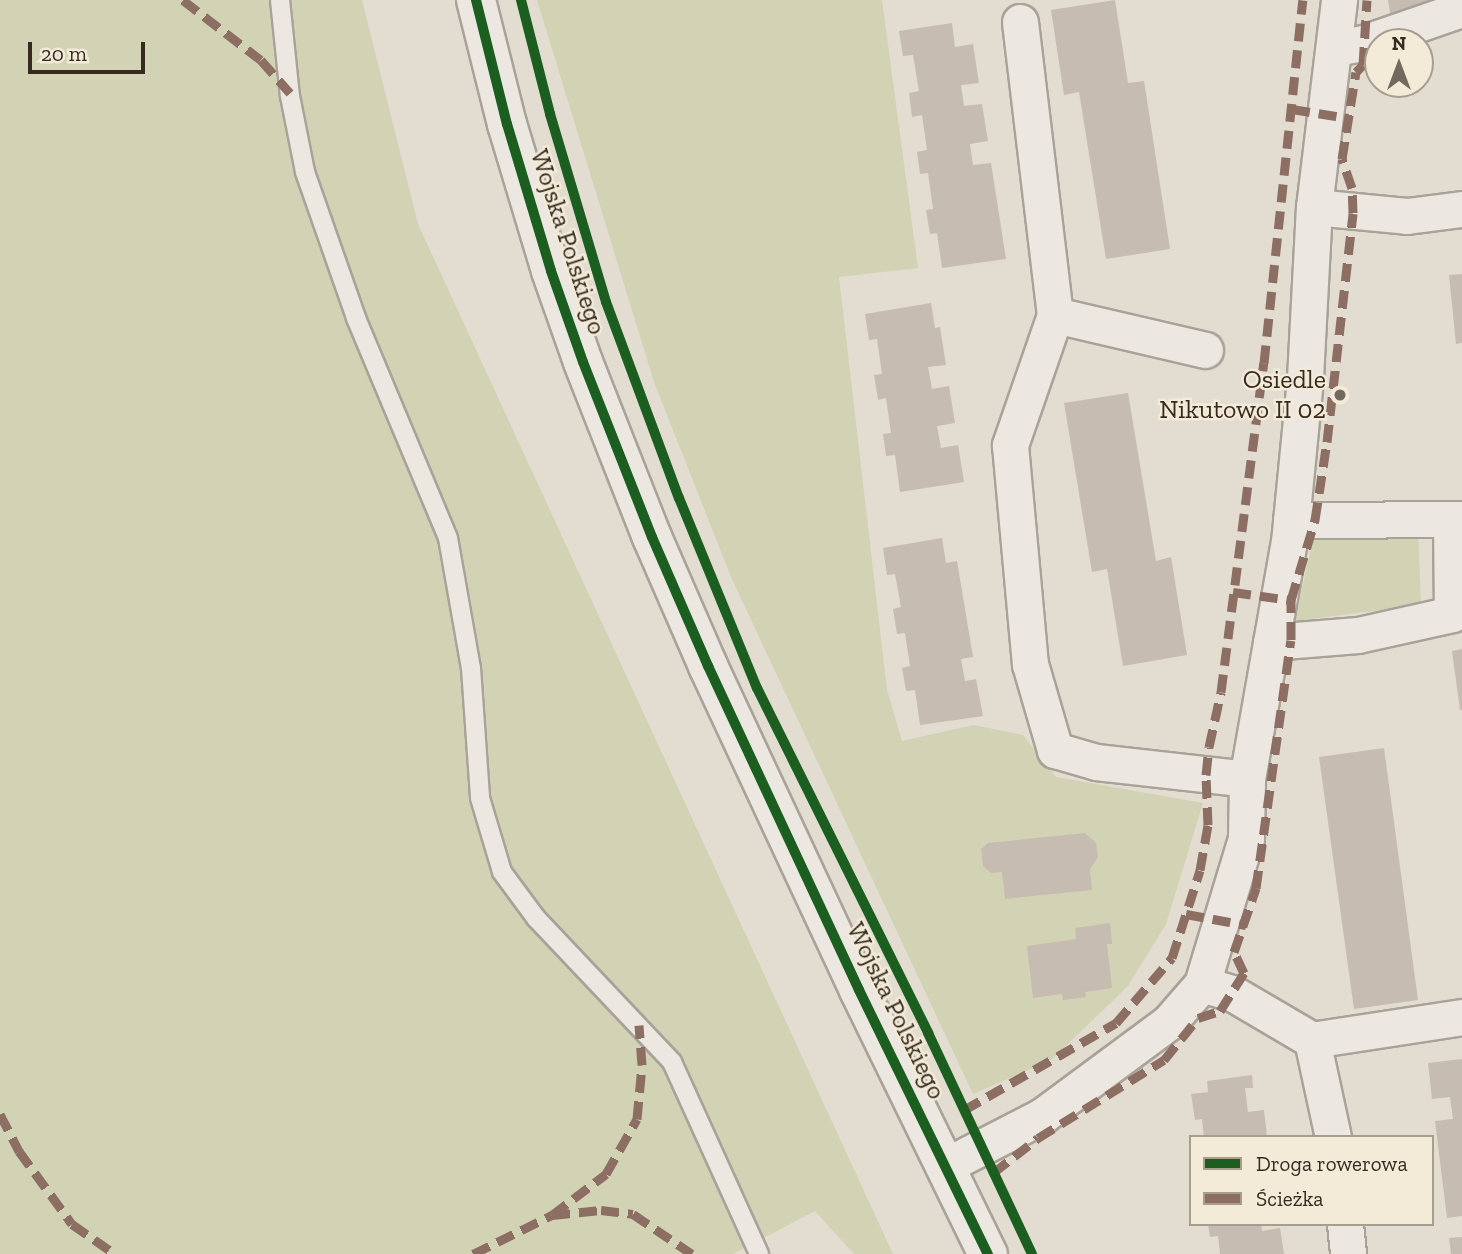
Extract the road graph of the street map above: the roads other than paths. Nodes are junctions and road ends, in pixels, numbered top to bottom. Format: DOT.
graph roads {
  1 [pos="280,0"];
  2 [pos="476,0"];
  3 [pos="1339,0"];
  4 [pos="1462,9"];
  5 [pos="1020,22"];
  6 [pos="1335,48"];
  7 [pos="1314,207"];
  8 [pos="1462,208"];
  9 [pos="1055,315"];
  10 [pos="1205,350"];
  11 [pos="1456,519"];
  12 [pos="1291,520"];
  13 [pos="1271,642"];
  14 [pos="1247,779"];
  15 [pos="1202,985"];
  16 [pos="1462,1017"];
  17 [pos="1312,1040"];
  18 [pos="1333,1135"];
  19 [pos="945,1166"];
  20 [pos="1345,1226"];
  21 [pos="759,1254"];
  22 [pos="988,1254"];
  23 [pos="1348,1254"];
  1 -- 21 [label="lane"];
  2 -- 19 [label="street, Wojska Polskiego"];
  3 -- 6 [label="street"];
  4 -- 6 [label="street"];
  5 -- 9 [label="street"];
  6 -- 7 [label="street"];
  7 -- 8 [label="street"];
  7 -- 12 [label="street"];
  9 -- 10 [label="street"];
  9 -- 14 [label="street"];
  11 -- 12 [label="street"];
  11 -- 13 [label="street"];
  12 -- 13 [label="street"];
  13 -- 14 [label="street"];
  14 -- 15 [label="street"];
  15 -- 17 [label="street"];
  15 -- 19 [label="street"];
  16 -- 17 [label="street"];
  17 -- 18 [label="street"];
  19 -- 22 [label="street, Wojska Polskiego"];
  20 -- 23 [label="street"];
}
